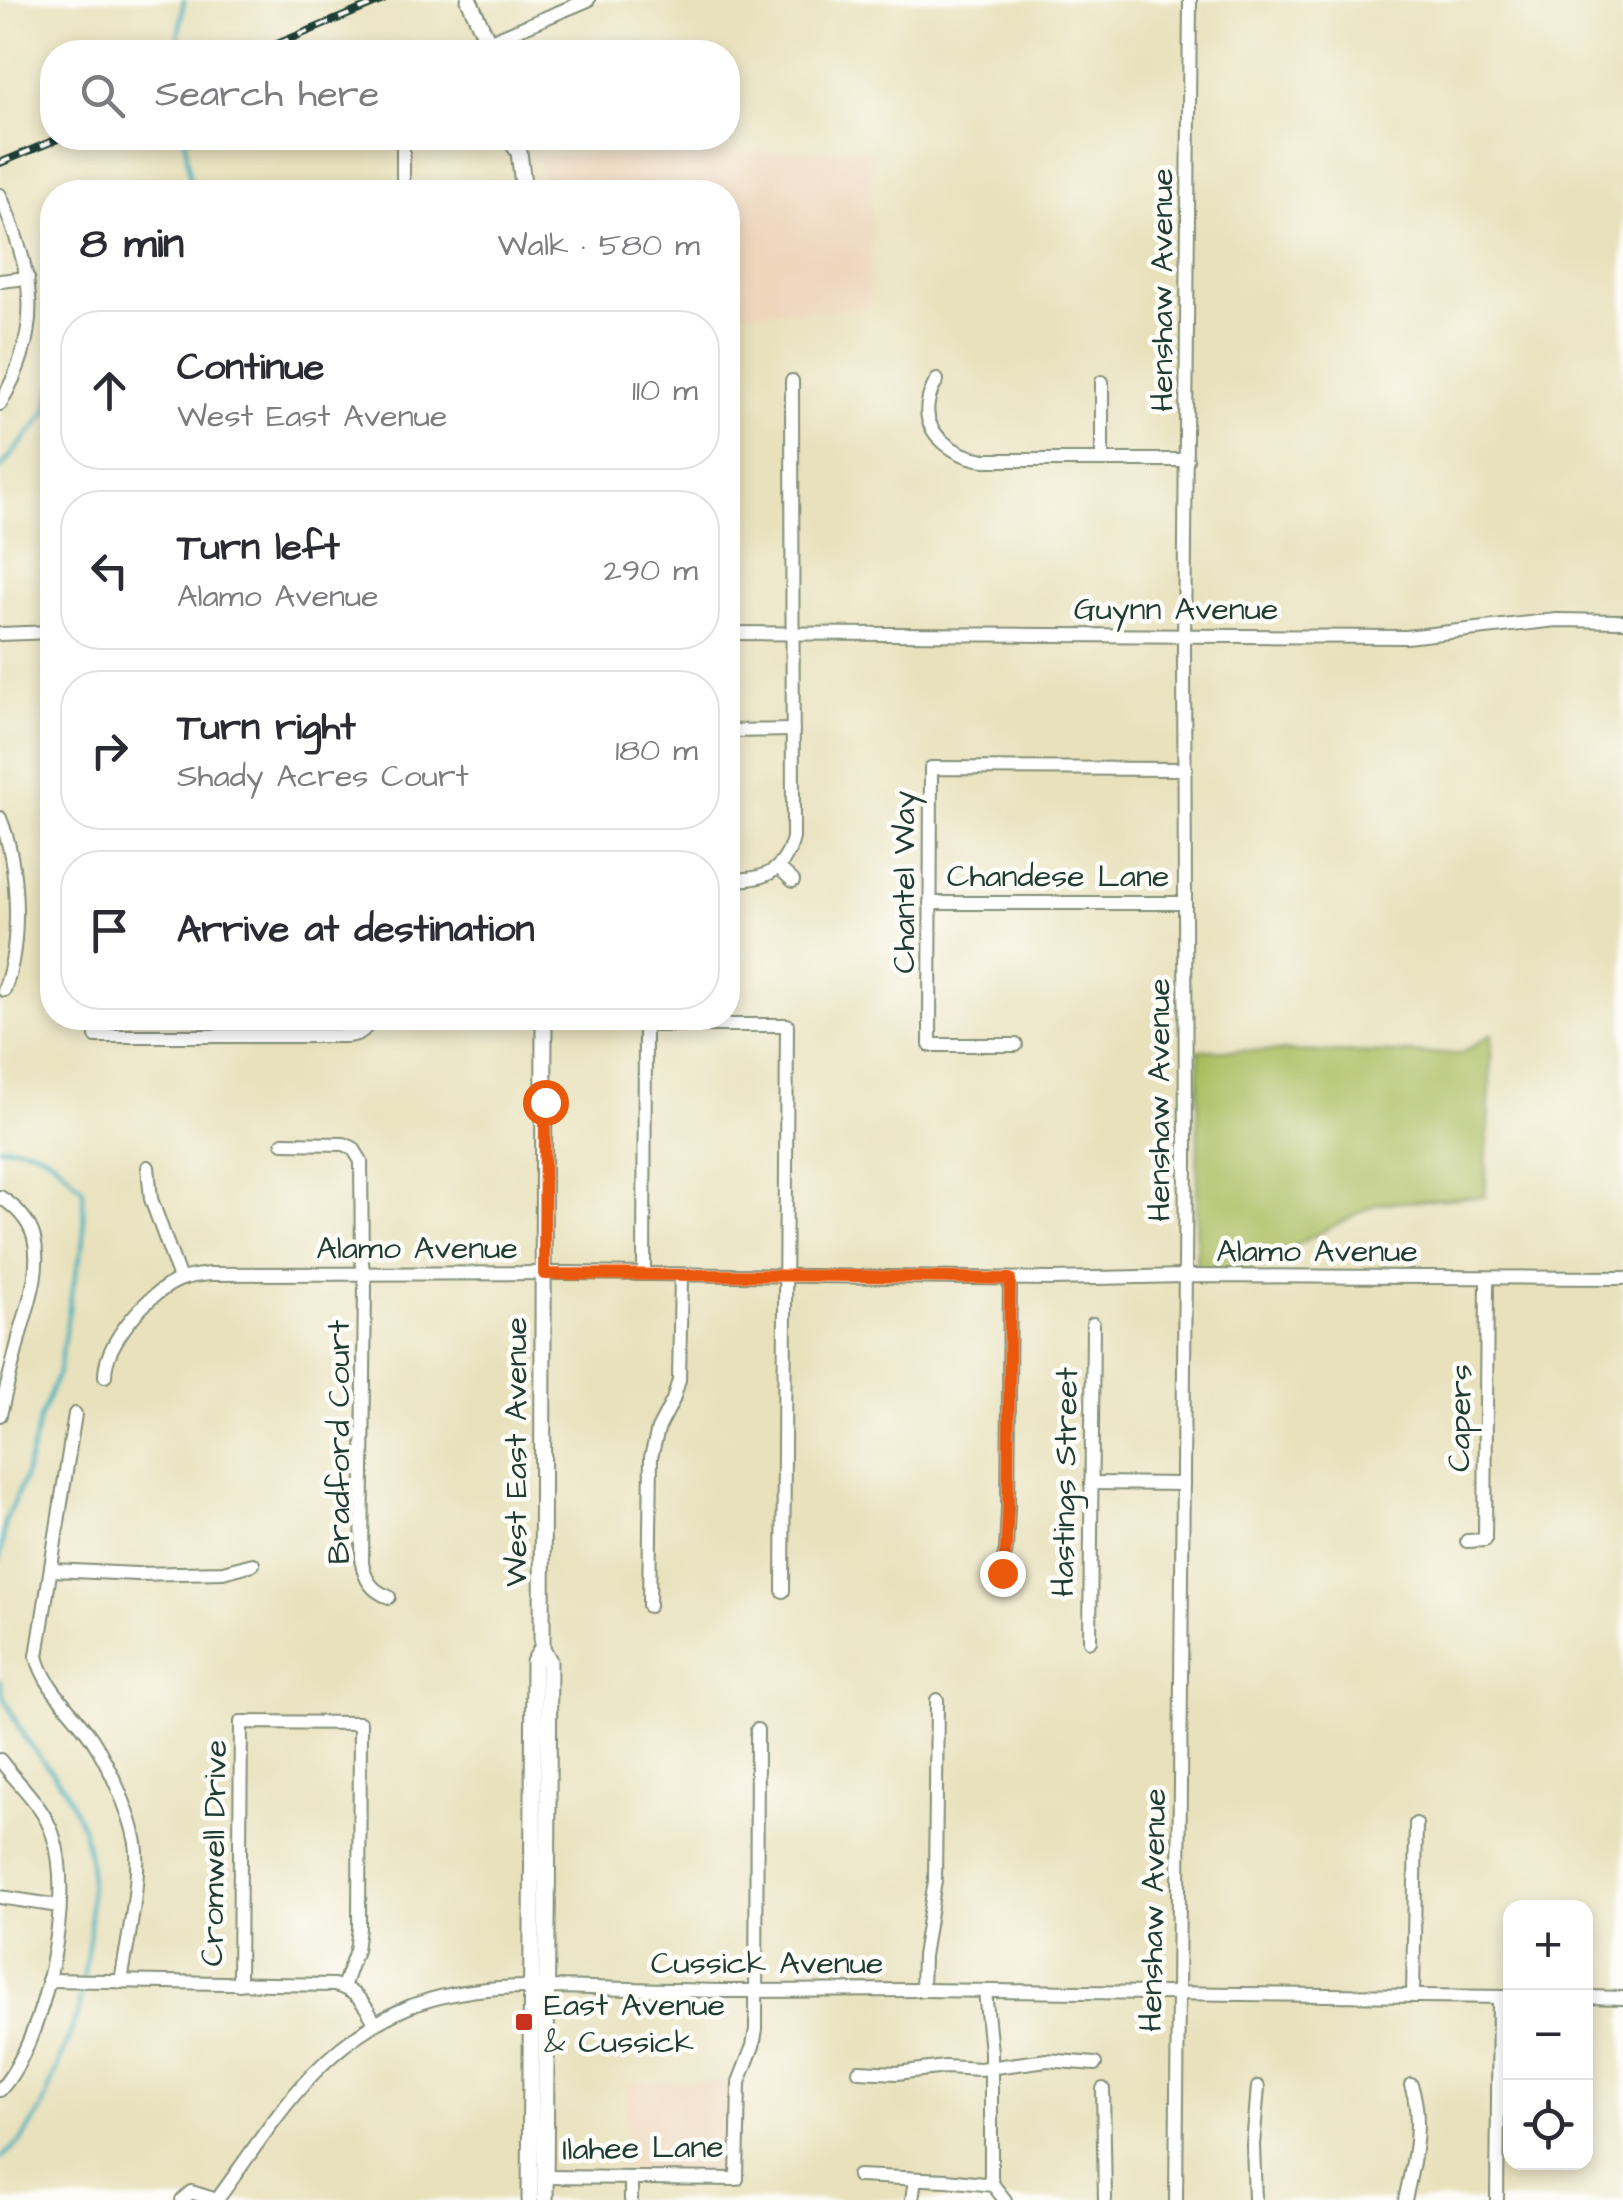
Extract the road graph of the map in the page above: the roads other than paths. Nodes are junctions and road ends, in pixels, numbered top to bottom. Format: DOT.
graph roads {
  1 [pos="469,0"];
  2 [pos="588,0"];
  3 [pos="1190,0"];
  4 [pos="487,40"];
  5 [pos="509,40"];
  6 [pos="403,150"];
  7 [pos="522,150"];
  8 [pos="404,180"];
  9 [pos="523,180"];
  10 [pos="0,196"];
  11 [pos="28,278"];
  12 [pos="0,282"];
  13 [pos="792,380"];
  14 [pos="937,380"];
  15 [pos="1102,382"];
  16 [pos="0,404"];
  17 [pos="1102,460"];
  18 [pos="1187,460"];
  19 [pos="1623,622"];
  20 [pos="40,632"];
  21 [pos="0,634"];
  22 [pos="740,634"];
  23 [pos="794,634"];
  24 [pos="1186,634"];
  25 [pos="793,730"];
  26 [pos="740,731"];
  27 [pos="1186,769"];
  28 [pos="0,818"];
  29 [pos="778,867"];
  30 [pos="740,880"];
  31 [pos="794,881"];
  32 [pos="930,902"];
  33 [pos="1186,903"];
  34 [pos="4,990"];
  35 [pos="740,1025"];
  36 [pos="96,1030"];
  37 [pos="233,1030"];
  38 [pos="233,1030"];
  39 [pos="360,1030"];
  40 [pos="544,1030"];
  41 [pos="645,1030"];
  42 [pos="1016,1045"];
  43 [pos="282,1142"];
  44 [pos="148,1167"];
  45 [pos="0,1197"];
  46 [pos="363,1274"];
  47 [pos="544,1274"];
  48 [pos="644,1274"];
  49 [pos="682,1275"];
  50 [pos="786,1276"];
  51 [pos="1185,1276"];
  52 [pos="1488,1278"];
  53 [pos="1623,1278"];
  54 [pos="180,1279"];
  55 [pos="1010,1279"];
  56 [pos="1093,1324"];
  57 [pos="105,1376"];
  58 [pos="0,1414"];
  59 [pos="75,1414"];
  60 [pos="1092,1484"];
  61 [pos="1183,1484"];
  62 [pos="1467,1541"];
  63 [pos="254,1564"];
  64 [pos="52,1570"];
  65 [pos="1002,1573"];
  66 [pos="783,1591"];
  67 [pos="389,1596"];
  68 [pos="649,1606"];
  69 [pos="1090,1641"];
  70 [pos="936,1700"];
  71 [pos="757,1730"];
  72 [pos="0,1760"];
  73 [pos="1416,1824"];
  74 [pos="0,1897"];
  75 [pos="59,1906"];
  76 [pos="54,1981"];
  77 [pos="121,1982"];
  78 [pos="239,1984"];
  79 [pos="342,1987"];
  80 [pos="539,1987"];
  81 [pos="922,1990"];
  82 [pos="755,1991"];
  83 [pos="984,1992"];
  84 [pos="1179,1995"];
  85 [pos="1413,1996"];
  86 [pos="1503,1997"];
  87 [pos="1593,1997"];
  88 [pos="1623,1998"];
  89 [pos="375,2023"];
  90 [pos="1503,2048"];
  91 [pos="1095,2064"];
  92 [pos="992,2067"];
  93 [pos="859,2071"];
  94 [pos="1412,2086"];
  95 [pos="1258,2088"];
  96 [pos="1103,2089"];
  97 [pos="0,2090"];
  98 [pos="858,2176"];
  99 [pos="546,2177"];
  100 [pos="632,2178"];
  101 [pos="916,2179"];
  102 [pos="993,2185"];
  103 [pos="182,2200"];
  104 [pos="217,2200"];
  105 [pos="530,2200"];
  106 [pos="545,2200"];
  107 [pos="631,2200"];
  108 [pos="912,2200"];
  109 [pos="1005,2200"];
  110 [pos="1105,2200"];
  111 [pos="1176,2200"];
  112 [pos="1255,2200"];
  113 [pos="1405,2200"];
  114 [pos="1497,2200"];
  1 -- 4 [label="main road"];
  2 -- 5 [label="street"];
  3 -- 18 [label="street, Henshaw Avenue"];
  6 -- 8 [label="street"];
  7 -- 9 [label="main road"];
  10 -- 11 [label="street"];
  11 -- 12 [label="street"];
  11 -- 16 [label="street"];
  13 -- 23 [label="street"];
  14 -- 17 [label="street"];
  15 -- 17 [label="street"];
  17 -- 18 [label="street"];
  18 -- 24 [label="street, Henshaw Avenue"];
  19 -- 24 [label="street, Guynn Avenue"];
  20 -- 21 [label="street"];
  22 -- 23 [label="street, Guynn Avenue"];
  23 -- 24 [label="street, Guynn Avenue"];
  23 -- 25 [label="street"];
  24 -- 27 [label="street, Henshaw Avenue"];
  25 -- 26 [label="street"];
  25 -- 29 [label="street"];
  27 -- 32 [label="street, Chantel Way"];
  27 -- 33 [label="street, Henshaw Avenue"];
  28 -- 34 [label="street"];
  29 -- 30 [label="street"];
  29 -- 31 [label="street"];
  32 -- 33 [label="street, Chandese Lane"];
  32 -- 42 [label="street, Chantel Way"];
  33 -- 51 [label="street, Henshaw Avenue"];
  35 -- 50 [label="street"];
  36 -- 37 [label="street"];
  38 -- 39 [label="street"];
  40 -- 47 [label="main road, West East Avenue"];
  41 -- 48 [label="street"];
  43 -- 46 [label="street, Bradford Court"];
  44 -- 54 [label="street"];
  45 -- 58 [label="street"];
  46 -- 47 [label="street, Alamo Avenue"];
  46 -- 54 [label="street, Alamo Avenue"];
  46 -- 67 [label="street, Bradford Court"];
  47 -- 48 [label="street, Alamo Avenue"];
  47 -- 80 [label="main road, West East Avenue"];
  48 -- 49 [label="street, Alamo Avenue"];
  49 -- 50 [label="street, Alamo Avenue"];
  49 -- 68 [label="street"];
  50 -- 55 [label="street, Alamo Avenue"];
  50 -- 66 [label="street"];
  51 -- 52 [label="street, Alamo Avenue"];
  51 -- 55 [label="street, Alamo Avenue"];
  51 -- 61 [label="street, Henshaw Avenue"];
  52 -- 53 [label="street, Alamo Avenue"];
  52 -- 62 [label="street, Capers"];
  54 -- 57 [label="street"];
  55 -- 65 [label="street"];
  56 -- 60 [label="street, Hastings Street"];
  59 -- 64 [label="street"];
  60 -- 61 [label="street"];
  60 -- 69 [label="street, Hastings Street"];
  61 -- 84 [label="street, Henshaw Avenue"];
  63 -- 64 [label="street"];
  64 -- 77 [label="street"];
  70 -- 81 [label="street"];
  71 -- 82 [label="street"];
  72 -- 75 [label="street"];
  73 -- 85 [label="street"];
  74 -- 75 [label="street"];
  75 -- 76 [label="street"];
  76 -- 77 [label="street"];
  76 -- 97 [label="street"];
  77 -- 78 [label="street"];
  78 -- 79 [label="street"];
  78 -- 79 [label="street, Cromwell Drive"];
  79 -- 89 [label="street"];
  80 -- 82 [label="street, Cussick Avenue"];
  80 -- 89 [label="street, Cussick Avenue"];
  80 -- 99 [label="main road, West East Avenue"];
  80 -- 105 [label="main road, West East Avenue"];
  81 -- 82 [label="street, Cussick Avenue"];
  81 -- 83 [label="street, Cussick Avenue"];
  82 -- 100 [label="street, Ilahee Lane"];
  83 -- 84 [label="street, Cussick Avenue"];
  83 -- 92 [label="street"];
  84 -- 85 [label="street, Cussick Avenue"];
  84 -- 111 [label="street, Henshaw Avenue"];
  85 -- 86 [label="street, Cussick Avenue"];
  87 -- 88 [label="street"];
  89 -- 104 [label="street, Cussick Avenue"];
  90 -- 114 [label="street"];
  91 -- 92 [label="street"];
  92 -- 93 [label="street"];
  92 -- 102 [label="street"];
  94 -- 113 [label="street"];
  95 -- 112 [label="street"];
  96 -- 110 [label="street"];
  98 -- 101 [label="street"];
  99 -- 100 [label="street, Ilahee Lane"];
  99 -- 106 [label="main road, West East Avenue"];
  100 -- 107 [label="street"];
  101 -- 102 [label="street"];
  101 -- 108 [label="street"];
  102 -- 109 [label="street"];
  103 -- 104 [label="street"];
}
